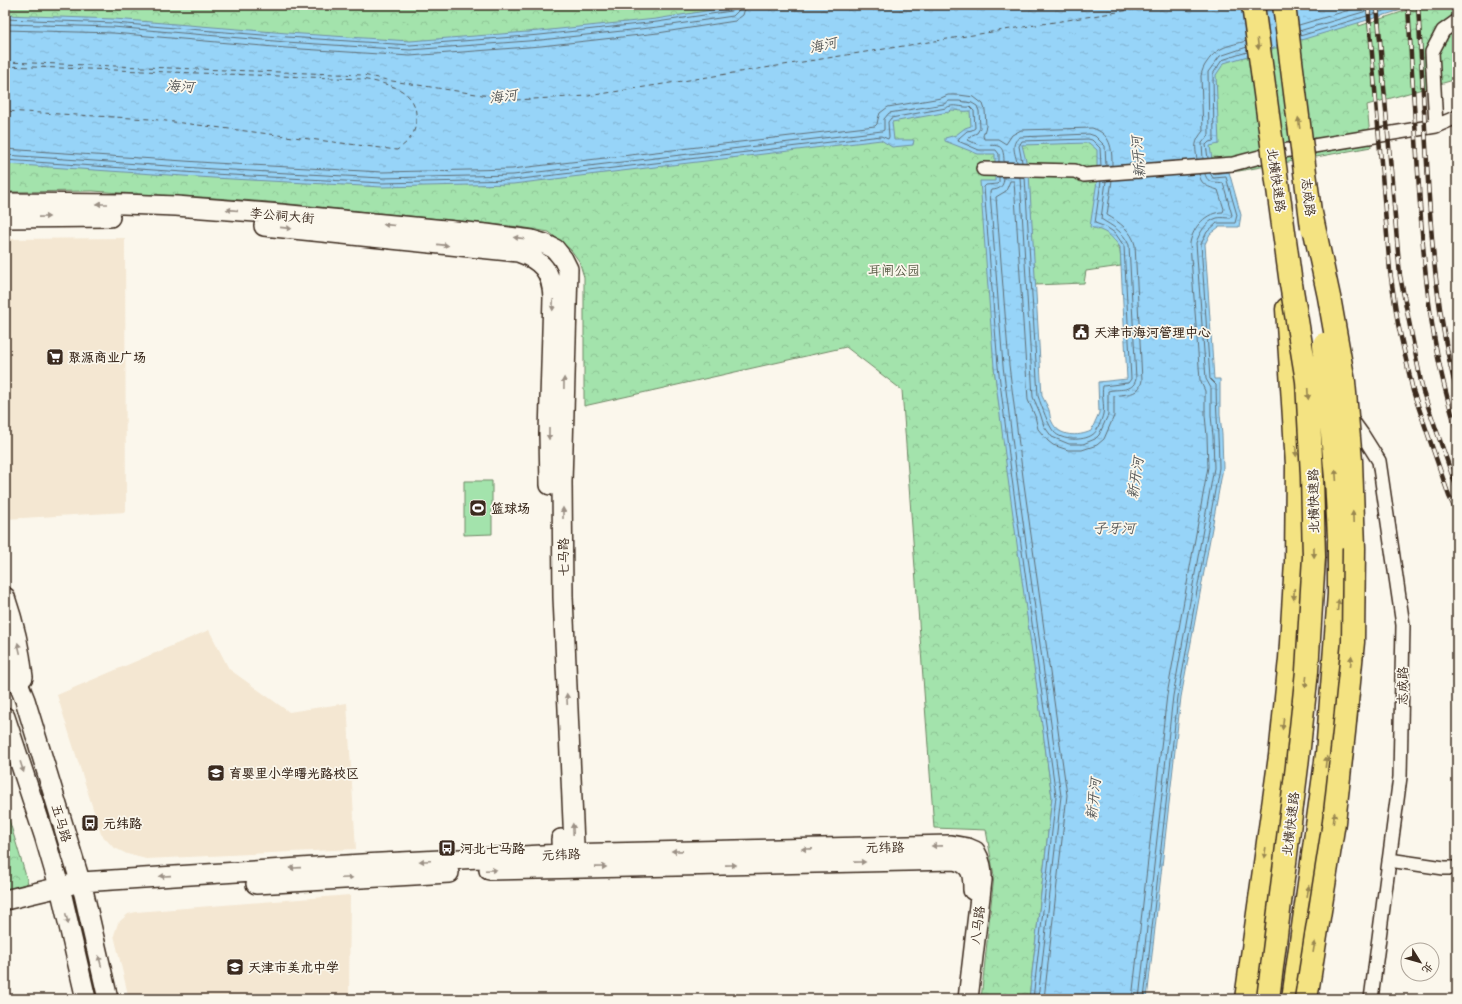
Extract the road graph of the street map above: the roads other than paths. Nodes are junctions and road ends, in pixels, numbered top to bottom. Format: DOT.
graph roads {
  1 [pos="1253,5"];
  2 [pos="1284,5"];
  3 [pos="1457,21"];
  4 [pos="1457,117"];
  5 [pos="1436,126"];
  6 [pos="1283,151"];
  7 [pos="987,169"];
  8 [pos="1278,188"];
  9 [pos="5,203"];
  10 [pos="1311,213"];
  11 [pos="5,218"];
  12 [pos="556,249"];
  13 [pos="544,268"];
  14 [pos="1339,542"];
  15 [pos="5,597"];
  16 [pos="5,650"];
  17 [pos="25,700"];
  18 [pos="5,717"];
  19 [pos="972,859"];
  20 [pos="1389,860"];
  21 [pos="568,861"];
  22 [pos="1457,868"];
  23 [pos="82,888"];
  24 [pos="61,891"];
  25 [pos="5,900"];
  26 [pos="5,910"];
  27 [pos="86,999"];
  28 [pos="108,999"];
  29 [pos="959,999"];
  30 [pos="968,999"];
  31 [pos="1246,999"];
  32 [pos="1268,999"];
  33 [pos="1293,999"];
  34 [pos="1306,999"];
  35 [pos="1371,999"];
  1 -- 8 [label="highway, 北横快速路, one-way, bridge"];
  10 -- 2 [label="highway, 志成路, one-way, bridge"];
  3 -- 5 [label="street"];
  4 -- 5 [label="street"];
  5 -- 6 [label="street"];
  6 -- 7 [label="street"];
  6 -- 20 [label="street, 志成路"];
  8 -- 31 [label="highway, one-way, bridge"];
  8 -- 32 [label="highway, 北横快速路, one-way, bridge"];
  12 -- 9 [label="street, 李公祠大街, one-way"];
  14 -- 10 [label="highway, 志成路, one-way, bridge"];
  34 -- 10 [label="highway, one-way, bridge"];
  11 -- 13 [label="street, 李公祠大街, one-way"];
  21 -- 12 [label="street, 七马路, one-way"];
  13 -- 21 [label="street, 七马路, one-way"];
  33 -- 14 [label="highway, 北横快速路, one-way"];
  17 -- 15 [label="street, one-way"];
  16 -- 17 [label="street, 五马路"];
  17 -- 23 [label="street, 五马路"];
  18 -- 24 [label="street, 五马路, one-way"];
  19 -- 21 [label="street, 元纬路"];
  19 -- 29 [label="street, 八马路"];
  19 -- 30 [label="street, 八马路"];
  20 -- 22 [label="street"];
  20 -- 35 [label="street, 志成路"];
  21 -- 23 [label="street, 元纬路"];
  23 -- 24 [label="street, 元纬路"];
  28 -- 23 [label="street, 五马路, one-way"];
  24 -- 25 [label="street, 元纬路"];
  24 -- 26 [label="street, 元纬路"];
  24 -- 27 [label="street, 五马路, one-way"];
}
